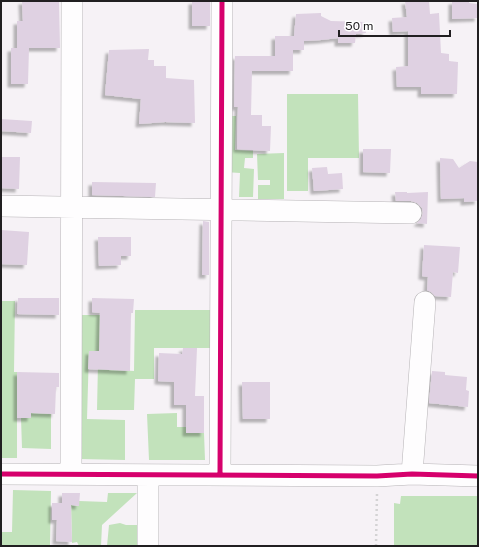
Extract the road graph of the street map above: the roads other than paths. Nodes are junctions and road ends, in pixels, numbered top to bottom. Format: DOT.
graph roads {
  1 [pos="72,1"];
  2 [pos="222,1"];
  3 [pos="1,206"];
  4 [pos="71,207"];
  5 [pos="222,210"];
  6 [pos="411,213"];
  7 [pos="425,302"];
  8 [pos="1,474"];
  9 [pos="71,474"];
  10 [pos="148,474"];
  11 [pos="412,474"];
  12 [pos="220,475"];
  13 [pos="478,476"];
  14 [pos="148,546"];
  1 -- 4 [label="street"];
  2 -- 5 [label="street"];
  3 -- 4 [label="street"];
  4 -- 5 [label="street"];
  4 -- 9 [label="street"];
  5 -- 6 [label="street"];
  5 -- 12 [label="street"];
  7 -- 11 [label="street"];
  8 -- 9 [label="street"];
  9 -- 10 [label="street"];
  10 -- 12 [label="street"];
  10 -- 14 [label="street"];
  11 -- 12 [label="street"];
  11 -- 13 [label="street"];
}
